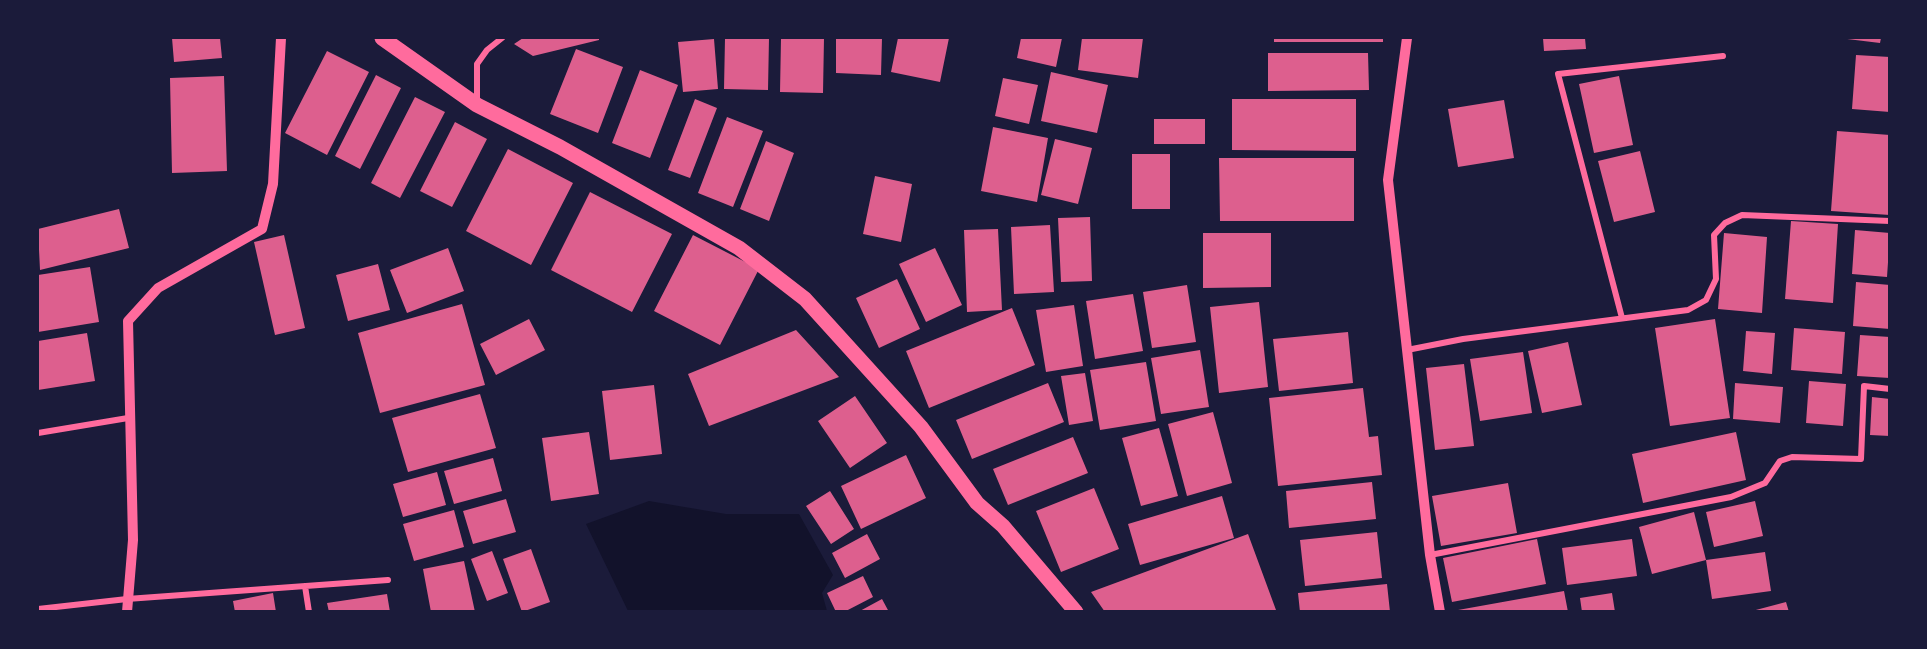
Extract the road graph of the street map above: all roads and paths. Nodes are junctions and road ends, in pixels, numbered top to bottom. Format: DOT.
graph roads {
  1 [pos="281,38"];
  2 [pos="382,38"];
  3 [pos="502,38"];
  4 [pos="1407,38"];
  5 [pos="1723,56"];
  6 [pos="477,105"];
  7 [pos="1890,221"];
  8 [pos="1622,318"];
  9 [pos="1407,350"];
  10 [pos="1890,389"];
  11 [pos="128,418"];
  12 [pos="38,433"];
  13 [pos="1430,555"];
  14 [pos="388,580"];
  15 [pos="305,586"];
  16 [pos="127,599"];
  17 [pos="38,609"];
  18 [pos="127,612"];
  19 [pos="309,612"];
  20 [pos="1076,612"];
  21 [pos="1440,612"];
  1 -- 11 [label="street"];
  2 -- 6 [label="main road"];
  3 -- 6 [label="street"];
  4 -- 9 [label="street"];
  5 -- 8 [label="street"];
  6 -- 20 [label="main road"];
  7 -- 8 [label="street"];
  8 -- 9 [label="street"];
  9 -- 13 [label="street"];
  10 -- 13 [label="street"];
  11 -- 12 [label="street"];
  11 -- 16 [label="street"];
  13 -- 21 [label="street"];
  14 -- 15 [label="street"];
  15 -- 16 [label="street"];
  15 -- 19 [label="street"];
  16 -- 17 [label="street"];
  16 -- 18 [label="street"];
}
